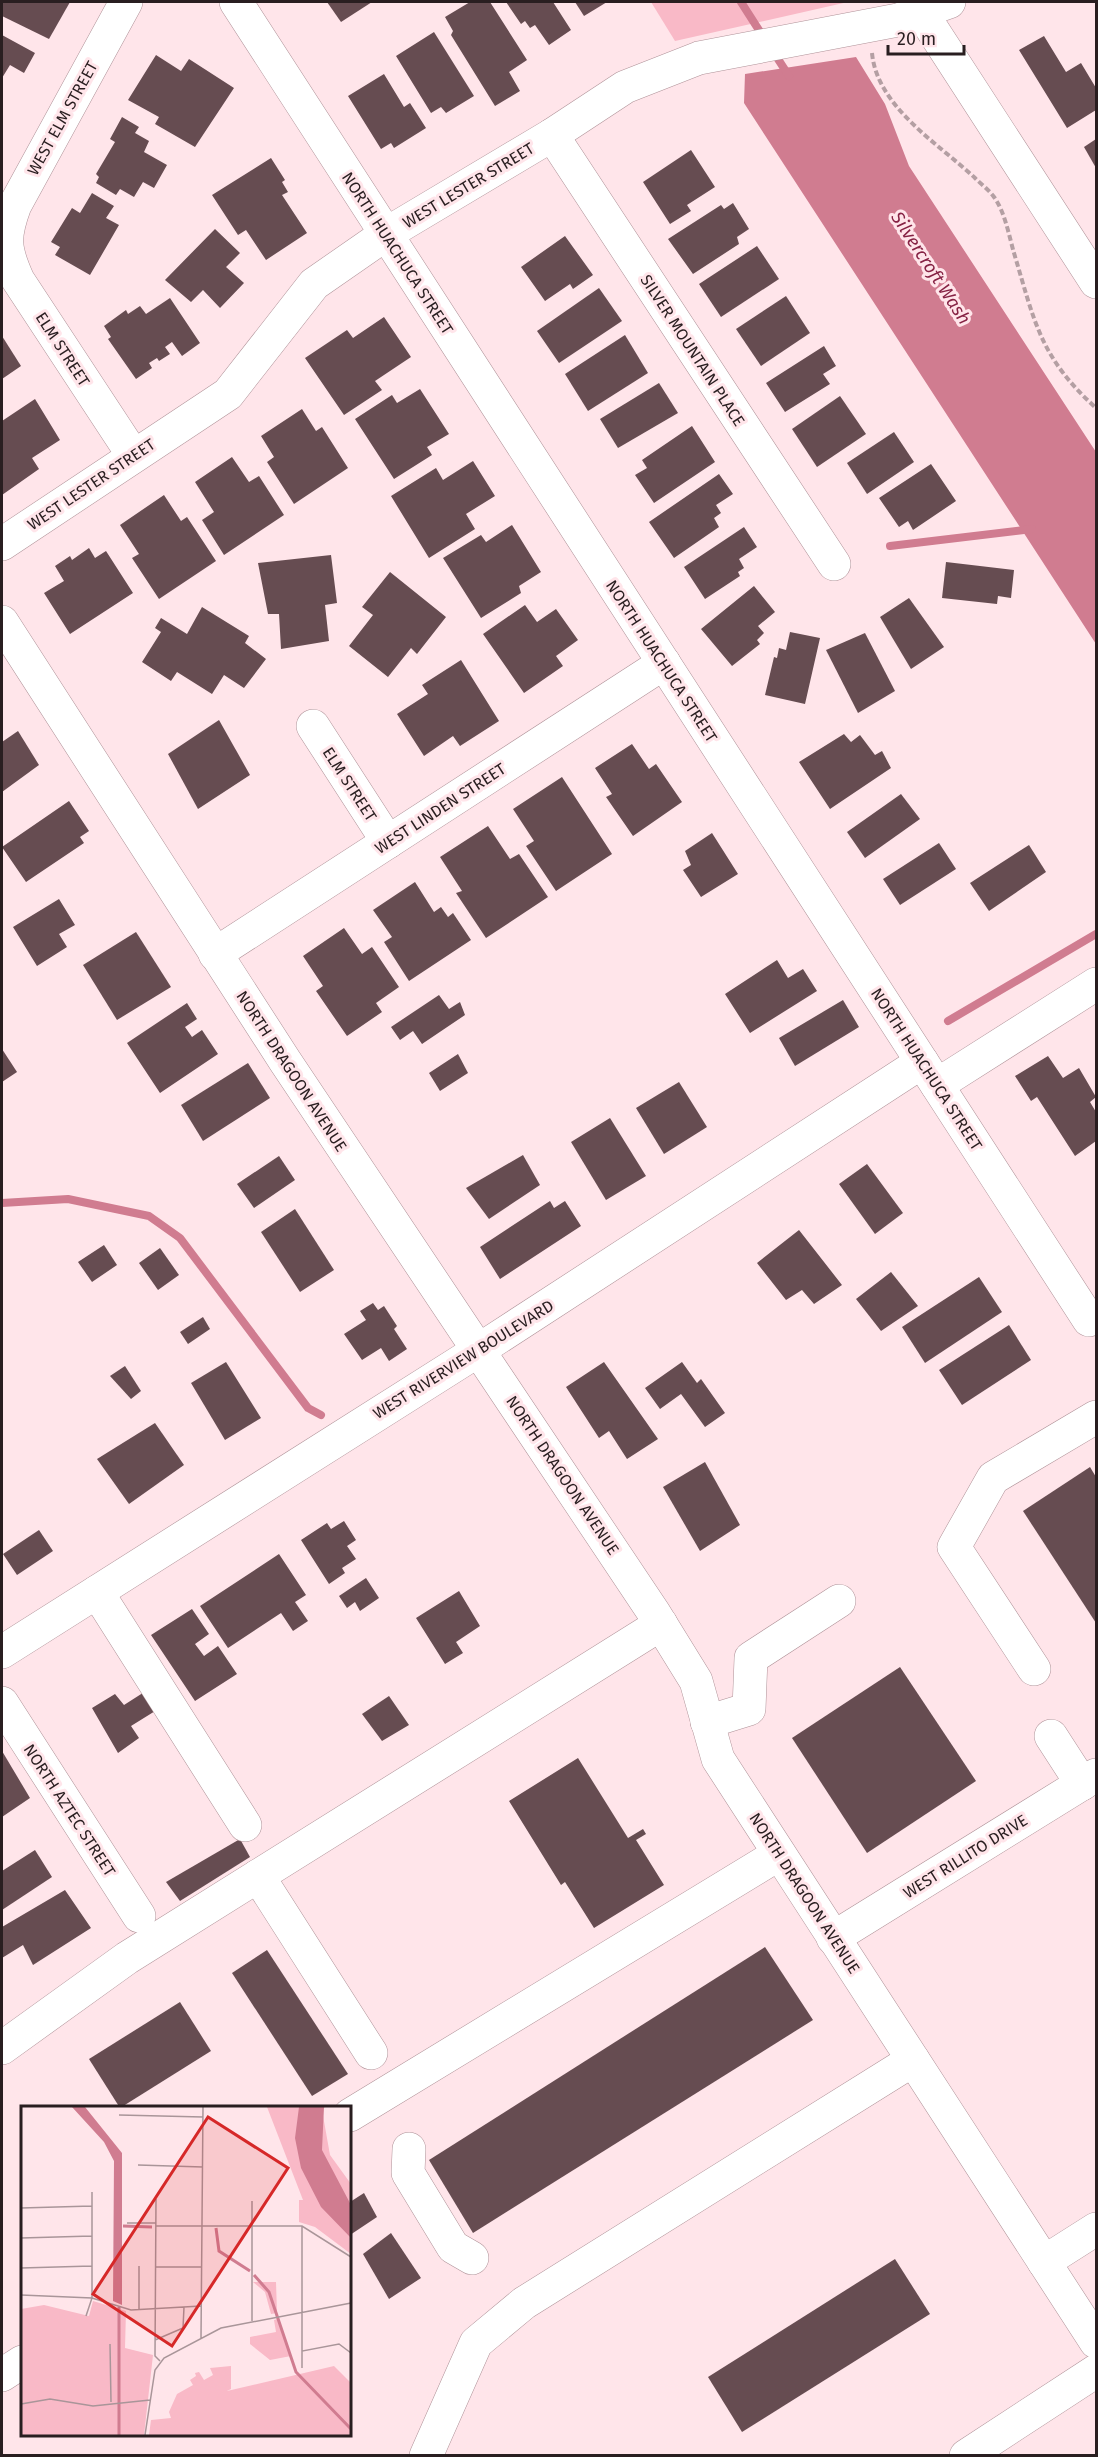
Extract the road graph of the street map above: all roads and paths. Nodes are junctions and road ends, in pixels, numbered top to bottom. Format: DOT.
graph roads {
  1 [pos="126,2"];
  2 [pos="248,6"];
  3 [pos="935,7"];
  4 [pos="870,26"];
  5 [pos="552,135"];
  6 [pos="386,234"];
  7 [pos="5,238"];
  8 [pos="1096,282"];
  9 [pos="1096,408"];
  10 [pos="133,455"];
  11 [pos="2,544"];
  12 [pos="834,564"];
  13 [pos="2,622"];
  14 [pos="664,663"];
  15 [pos="313,726"];
  16 [pos="388,842"];
  17 [pos="215,954"];
  18 [pos="1096,984"];
  19 [pos="930,1074"];
  20 [pos="1089,1320"];
  21 [pos="479,1350"];
  22 [pos="1096,1417"];
  23 [pos="97,1592"];
  24 [pos="839,1601"];
  25 [pos="661,1624"];
  26 [pos="2,1652"];
  27 [pos="1034,1669"];
  28 [pos="2,1703"];
  29 [pos="707,1722"];
  30 [pos="1051,1736"];
  31 [pos="1089,1780"];
  32 [pos="246,1825"];
  33 [pos="779,1854"];
  34 [pos="258,1876"];
  35 [pos="139,1916"];
  36 [pos="833,1938"];
  37 [pos="2,2048"];
  38 [pos="370,2053"];
  39 [pos="913,2060"];
  40 [pos="351,2114"];
  41 [pos="409,2149"];
  42 [pos="1096,2229"];
  43 [pos="472,2258"];
  44 [pos="1044,2262"];
  45 [pos="1096,2342"];
  46 [pos="21,2363"];
  47 [pos="1096,2372"];
  48 [pos="2,2375"];
  49 [pos="426,2456"];
  50 [pos="966,2456"];
  1 -- 7 [label="street, WEST ELM STREET"];
  2 -- 6 [label="street, NORTH HUACHUCA STREET"];
  3 -- 4 [label="street, WEST LESTER STREET"];
  3 -- 8 [label="street"];
  4 -- 5 [label="street, WEST LESTER STREET"];
  4 -- 9 [label="path"];
  5 -- 6 [label="street, WEST LESTER STREET"];
  5 -- 12 [label="street, SILVER MOUNTAIN PLACE"];
  6 -- 10 [label="street, WEST LESTER STREET"];
  6 -- 14 [label="street, NORTH HUACHUCA STREET"];
  7 -- 10 [label="street, ELM STREET"];
  10 -- 11 [label="street, WEST LESTER STREET"];
  13 -- 17 [label="street, NORTH DRAGOON AVENUE"];
  14 -- 16 [label="street, WEST LINDEN STREET"];
  14 -- 19 [label="street, NORTH HUACHUCA STREET"];
  15 -- 16 [label="street, ELM STREET"];
  16 -- 17 [label="street, WEST LINDEN STREET"];
  17 -- 21 [label="street, NORTH DRAGOON AVENUE"];
  18 -- 19 [label="street, WEST RIVERVIEW BOULEVARD"];
  19 -- 20 [label="street, NORTH HUACHUCA STREET"];
  19 -- 21 [label="street, WEST RIVERVIEW BOULEVARD"];
  21 -- 23 [label="street, WEST RIVERVIEW BOULEVARD"];
  21 -- 25 [label="street, NORTH DRAGOON AVENUE"];
  22 -- 27 [label="street"];
  23 -- 26 [label="street, WEST RIVERVIEW BOULEVARD"];
  23 -- 32 [label="street"];
  24 -- 29 [label="street"];
  25 -- 29 [label="street, NORTH DRAGOON AVENUE"];
  25 -- 34 [label="street"];
  28 -- 35 [label="street, NORTH AZTEC STREET"];
  29 -- 33 [label="street, NORTH DRAGOON AVENUE"];
  30 -- 31 [label="street"];
  31 -- 36 [label="street, WEST RILLITO DRIVE"];
  33 -- 36 [label="street, NORTH DRAGOON AVENUE"];
  33 -- 40 [label="street"];
  34 -- 37 [label="street"];
  34 -- 38 [label="street"];
  36 -- 39 [label="street, NORTH DRAGOON AVENUE"];
  39 -- 44 [label="street, NORTH DRAGOON AVENUE"];
  39 -- 49 [label="street"];
  41 -- 43 [label="street"];
  42 -- 44 [label="street"];
  44 -- 45 [label="street, NORTH DRAGOON AVENUE"];
  46 -- 48 [label="street"];
  47 -- 50 [label="street"];
}
